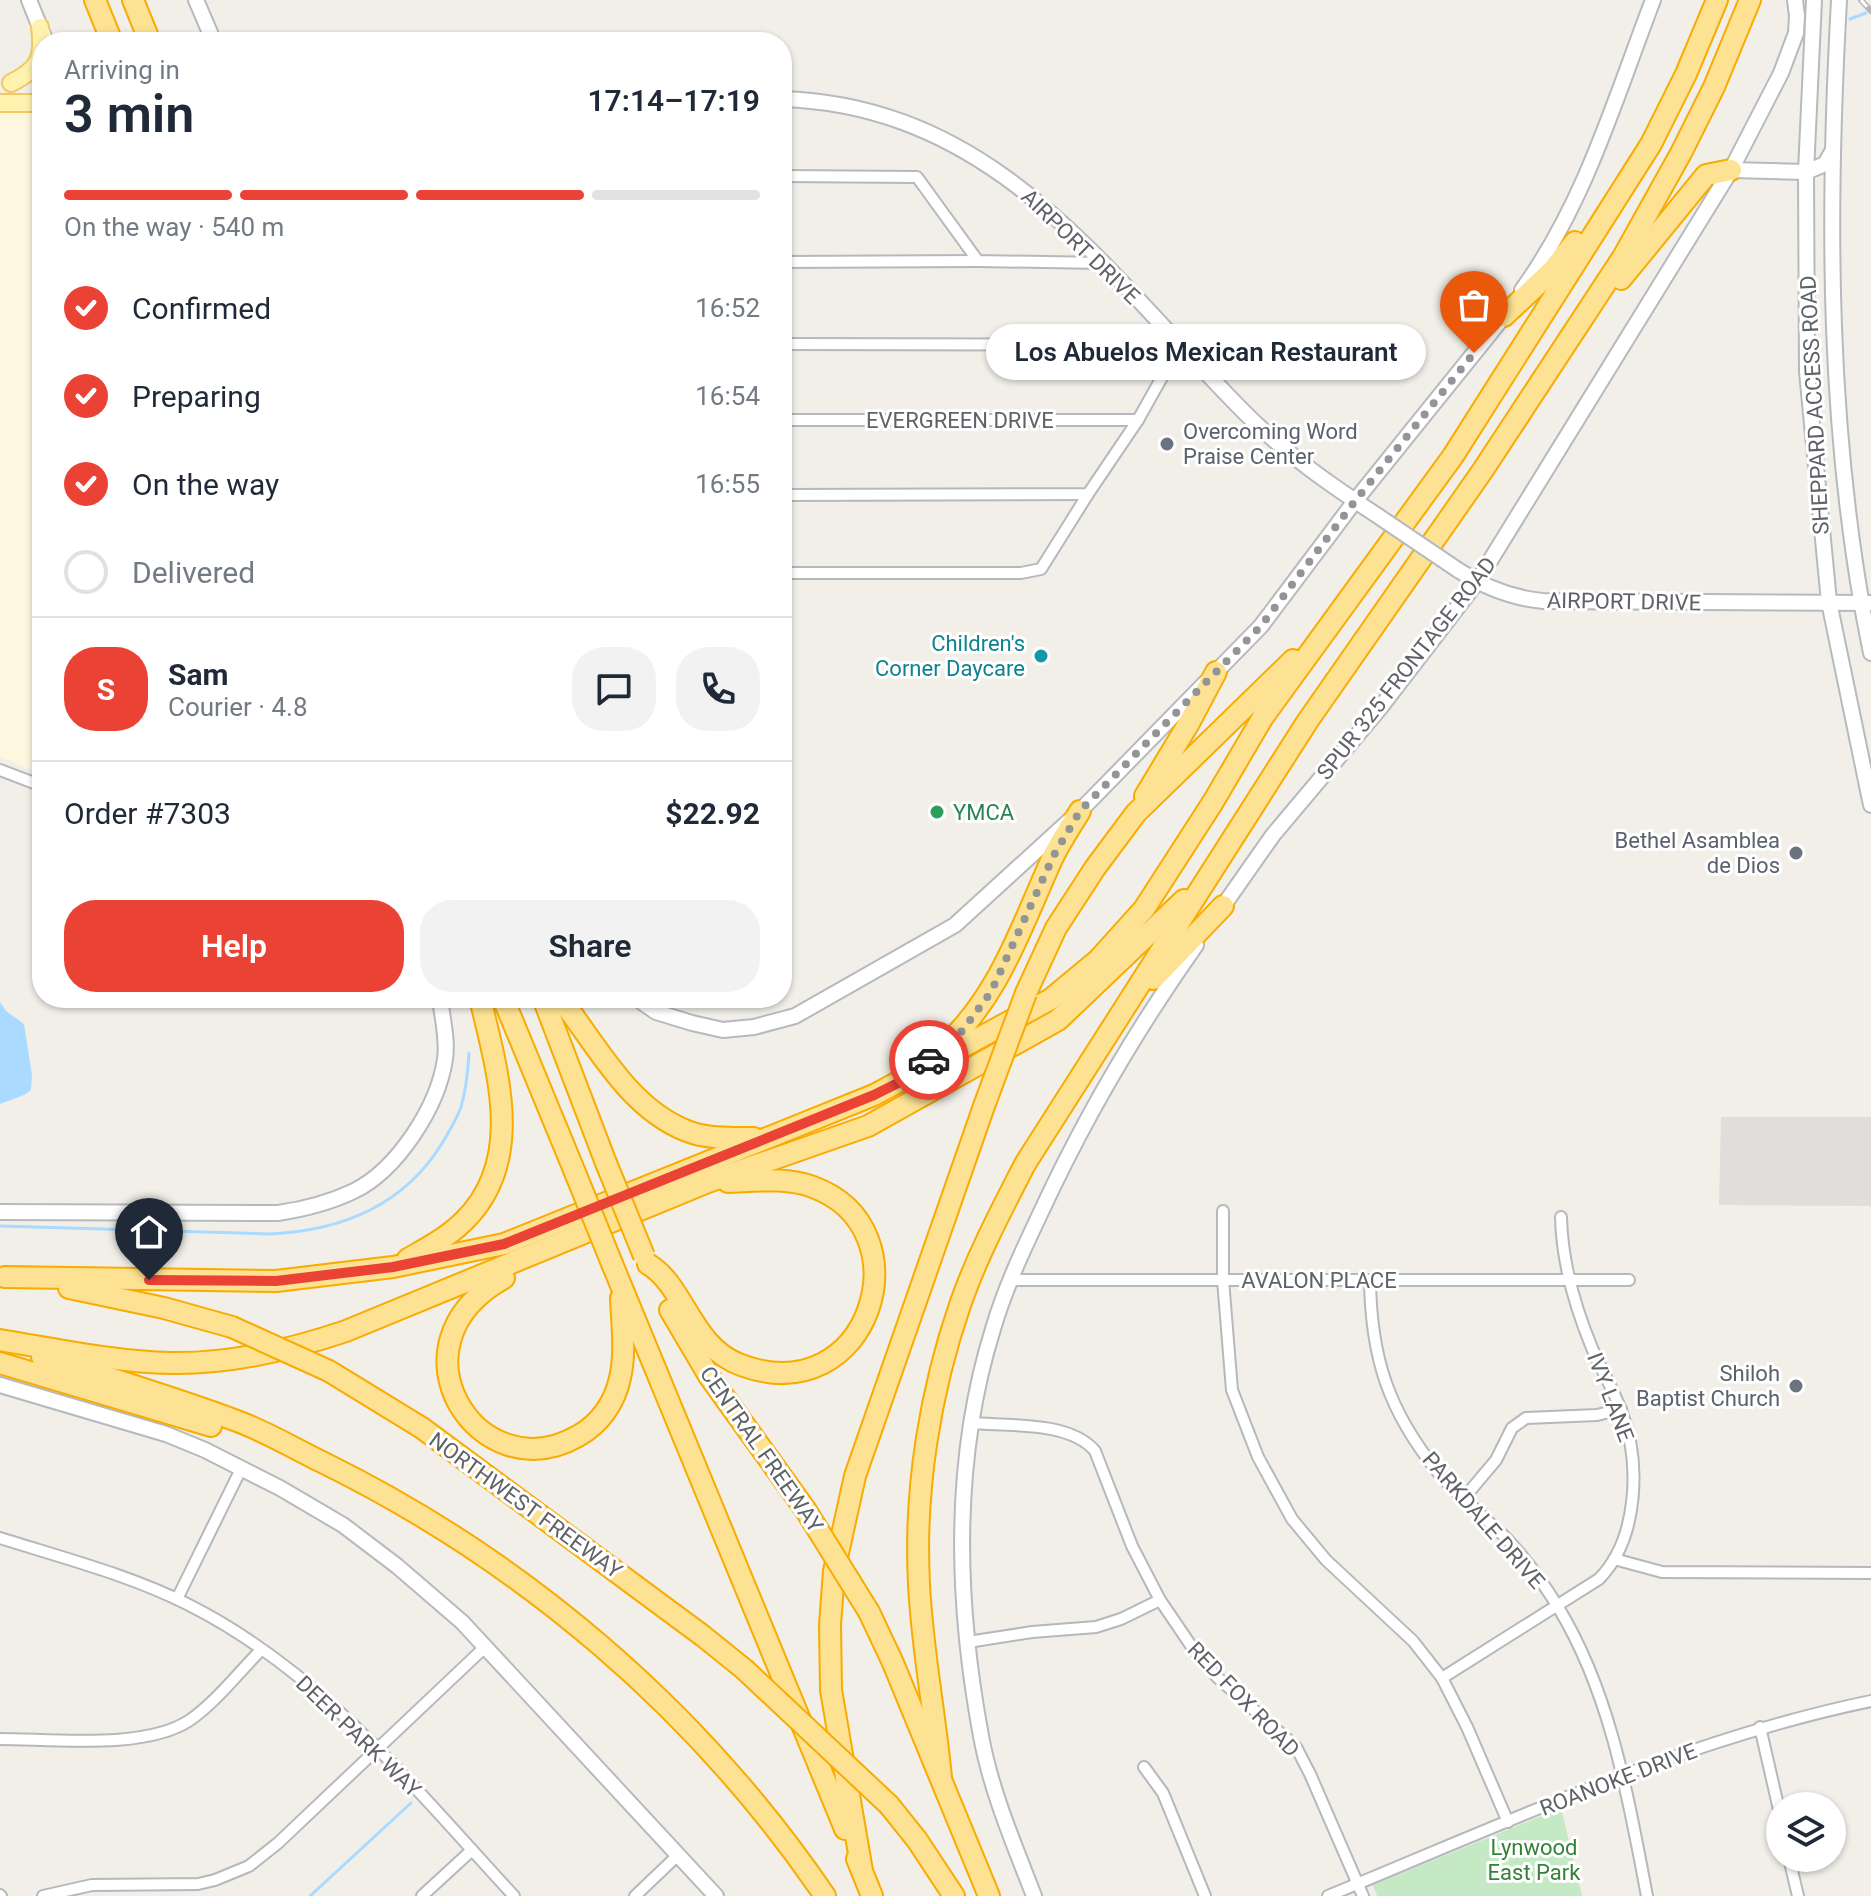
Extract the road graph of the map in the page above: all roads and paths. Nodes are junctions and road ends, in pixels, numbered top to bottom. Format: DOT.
graph roads {
  1 [pos="29,0"];
  2 [pos="95,0"];
  3 [pos="133,0"];
  4 [pos="196,0"];
  5 [pos="1653,0"];
  6 [pos="1717,0"];
  7 [pos="1750,0"];
  8 [pos="1795,0"];
  9 [pos="1816,0"];
  10 [pos="1839,0"];
  11 [pos="1837,31"];
  12 [pos="42,32"];
  13 [pos="108,32"];
  14 [pos="146,32"];
  15 [pos="210,32"];
  16 [pos="32,70"];
  17 [pos="5,83"];
  18 [pos="32,83"];
  19 [pos="792,100"];
  20 [pos="0,103"];
  21 [pos="32,103"];
  22 [pos="1651,144"];
  23 [pos="1834,147"];
  24 [pos="1731,170"];
  25 [pos="1806,172"];
  26 [pos="792,176"];
  27 [pos="978,261"];
  28 [pos="792,262"];
  29 [pos="1103,263"];
  30 [pos="1504,316"];
  31 [pos="1568,343"];
  32 [pos="792,344"];
  33 [pos="1180,345"];
  34 [pos="792,420"];
  35 [pos="1138,420"];
  36 [pos="1088,494"];
  37 [pos="792,495"];
  38 [pos="1355,501"];
  39 [pos="792,573"];
  40 [pos="1477,582"];
  41 [pos="1829,602"];
  42 [pos="1866,603"];
  43 [pos="1334,621"];
  44 [pos="1871,653"];
  45 [pos="1216,672"];
  46 [pos="0,770"];
  47 [pos="32,782"];
  48 [pos="1871,805"];
  49 [pos="1080,811"];
  50 [pos="1136,813"];
  51 [pos="1210,874"];
  52 [pos="1223,906"];
  53 [pos="441,1008"];
  54 [pos="482,1008"];
  55 [pos="507,1008"];
  56 [pos="547,1008"];
  57 [pos="567,1008"];
  58 [pos="650,1008"];
  59 [pos="1117,1016"];
  60 [pos="908,1078"];
  61 [pos="766,1137"];
  62 [pos="708,1182"];
  63 [pos="1223,1211"];
  64 [pos="0,1212"];
  65 [pos="1561,1217"];
  66 [pos="555,1246"];
  67 [pos="646,1260"];
  68 [pos="393,1267"];
  69 [pos="3,1276"];
  70 [pos="1009,1280"];
  71 [pos="1223,1280"];
  72 [pos="1370,1280"];
  73 [pos="1569,1280"];
  74 [pos="1629,1280"];
  75 [pos="621,1287"];
  76 [pos="0,1343"];
  77 [pos="0,1363"];
  78 [pos="0,1385"];
  79 [pos="1621,1409"];
  80 [pos="971,1423"];
  81 [pos="241,1469"];
  82 [pos="364,1483"];
  83 [pos="1464,1498"];
  84 [pos="0,1538"];
  85 [pos="1614,1559"];
  86 [pos="1871,1573"];
  87 [pos="177,1599"];
  88 [pos="1160,1600"];
  89 [pos="1557,1605"];
  90 [pos="968,1642"];
  91 [pos="485,1647"];
  92 [pos="261,1650"];
  93 [pos="1442,1678"];
  94 [pos="1871,1701"];
  95 [pos="1760,1727"];
  96 [pos="0,1739"];
  97 [pos="378,1748"];
  98 [pos="1144,1767"];
  99 [pos="1624,1774"];
  100 [pos="941,1778"];
  101 [pos="1775,1792"];
  102 [pos="1508,1822"];
  103 [pos="472,1850"];
  104 [pos="678,1855"];
  105 [pos="862,1871"];
  106 [pos="1792,1872"];
  107 [pos="1357,1884"];
  108 [pos="43,1896"];
  109 [pos="422,1896"];
  110 [pos="514,1896"];
  111 [pos="635,1896"];
  112 [pos="716,1896"];
  113 [pos="825,1896"];
  114 [pos="872,1896"];
  115 [pos="954,1896"];
  116 [pos="989,1896"];
  117 [pos="1034,1896"];
  118 [pos="1205,1896"];
  119 [pos="1328,1896"];
  120 [pos="1363,1896"];
  121 [pos="1647,1896"];
  122 [pos="1798,1896"];
  1 -- 12 [label="main road"];
  2 -- 13 [label="highway"];
  3 -- 14 [label="highway"];
  4 -- 15 [label="main road"];
  5 -- 30 [label="main road"];
  6 -- 22 [label="highway"];
  7 -- 31 [label="highway"];
  8 -- 24 [label="main road, SPUR 325 FRONTAGE ROAD"];
  9 -- 11 [label="main road"];
  9 -- 25 [label="main road, SHEPPARD ACCESS ROAD"];
  10 -- 11 [label="main road, SHEPPARD ACCESS ROAD"];
  11 -- 23 [label="main road, SHEPPARD ACCESS ROAD"];
  16 -- 17 [label="main road"];
  17 -- 18 [label="main road"];
  19 -- 29 [label="main road, AIRPORT DRIVE"];
  20 -- 21 [label="main road"];
  22 -- 30 [label="highway"];
  22 -- 43 [label="highway"];
  23 -- 25 [label="main road"];
  23 -- 42 [label="main road, SHEPPARD ACCESS ROAD"];
  24 -- 25 [label="main road"];
  24 -- 31 [label="highway"];
  24 -- 40 [label="main road, SPUR 325 FRONTAGE ROAD"];
  25 -- 41 [label="main road, SHEPPARD ACCESS ROAD"];
  26 -- 27 [label="street"];
  27 -- 28 [label="street"];
  27 -- 29 [label="street"];
  29 -- 33 [label="main road, AIRPORT DRIVE"];
  30 -- 38 [label="main road"];
  31 -- 51 [label="highway"];
  32 -- 33 [label="street"];
  33 -- 35 [label="street"];
  33 -- 38 [label="main road, AIRPORT DRIVE"];
  34 -- 35 [label="street, EVERGREEN DRIVE"];
  35 -- 36 [label="street"];
  36 -- 37 [label="street"];
  36 -- 39 [label="street"];
  38 -- 40 [label="main road, AIRPORT DRIVE, bridge"];
  38 -- 45 [label="main road"];
  40 -- 41 [label="main road, AIRPORT DRIVE"];
  40 -- 52 [label="main road, SPUR 325 FRONTAGE ROAD"];
  41 -- 42 [label="main road, AIRPORT DRIVE"];
  41 -- 48 [label="main road, SHEPPARD ACCESS ROAD"];
  42 -- 44 [label="main road, SHEPPARD ACCESS ROAD"];
  43 -- 50 [label="highway"];
  43 -- 60 [label="highway"];
  45 -- 49 [label="main road"];
  45 -- 50 [label="highway"];
  46 -- 47 [label="street"];
  49 -- 58 [label="main road"];
  49 -- 60 [label="highway"];
  50 -- 105 [label="highway, bridge"];
  51 -- 59 [label="highway"];
  51 -- 62 [label="highway"];
  52 -- 59 [label="highway"];
  52 -- 70 [label="main road, SPUR 325 FRONTAGE ROAD"];
  53 -- 64 [label="main road"];
  54 -- 68 [label="highway"];
  55 -- 75 [label="highway, bridge"];
  56 -- 67 [label="highway, CENTRAL FREEWAY, bridge"];
  57 -- 61 [label="highway"];
  59 -- 100 [label="highway"];
  60 -- 61 [label="highway"];
  61 -- 68 [label="highway"];
  62 -- 66 [label="highway"];
  62 -- 67 [label="highway"];
  63 -- 71 [label="street"];
  65 -- 73 [label="street, IVY LANE"];
  66 -- 75 [label="highway"];
  66 -- 76 [label="highway"];
  67 -- 100 [label="highway, CENTRAL FREEWAY, bridge"];
  68 -- 69 [label="highway"];
  69 -- 115 [label="highway, NORTHWEST FREEWAY, bridge"];
  70 -- 71 [label="street, AVALON PLACE"];
  70 -- 80 [label="main road"];
  71 -- 72 [label="street, AVALON PLACE"];
  71 -- 93 [label="street"];
  72 -- 73 [label="street, AVALON PLACE"];
  72 -- 83 [label="street, PARKDALE DRIVE"];
  73 -- 74 [label="street, AVALON PLACE"];
  73 -- 79 [label="street, IVY LANE"];
  75 -- 105 [label="highway"];
  76 -- 82 [label="highway"];
  77 -- 82 [label="highway"];
  78 -- 81 [label="main road"];
  79 -- 83 [label="street"];
  79 -- 85 [label="street, IVY LANE"];
  80 -- 88 [label="street, RED FOX ROAD"];
  80 -- 90 [label="main road"];
  81 -- 87 [label="street"];
  81 -- 91 [label="main road"];
  82 -- 113 [label="highway"];
  83 -- 89 [label="street, PARKDALE DRIVE"];
  84 -- 87 [label="street, DEER PARK WAY"];
  85 -- 86 [label="street"];
  85 -- 89 [label="street, IVY LANE"];
  87 -- 92 [label="street, DEER PARK WAY"];
  88 -- 90 [label="street"];
  88 -- 107 [label="street, RED FOX ROAD"];
  89 -- 93 [label="street, IVY LANE"];
  89 -- 99 [label="street, PARKDALE DRIVE"];
  90 -- 117 [label="main road"];
  91 -- 97 [label="street"];
  91 -- 104 [label="main road"];
  92 -- 96 [label="street"];
  92 -- 97 [label="street, DEER PARK WAY"];
  93 -- 102 [label="street"];
  94 -- 95 [label="street, ROANOKE DRIVE"];
  95 -- 99 [label="street, ROANOKE DRIVE"];
  95 -- 101 [label="street"];
  97 -- 103 [label="street, DEER PARK WAY"];
  97 -- 108 [label="street"];
  98 -- 118 [label="street"];
  99 -- 102 [label="street, ROANOKE DRIVE"];
  99 -- 121 [label="street, PARKDALE DRIVE"];
  100 -- 116 [label="highway, CENTRAL FREEWAY"];
  102 -- 107 [label="street, ROANOKE DRIVE"];
  103 -- 109 [label="street"];
  103 -- 110 [label="street, DEER PARK WAY"];
  104 -- 111 [label="street"];
  104 -- 112 [label="main road"];
  105 -- 114 [label="highway"];
  106 -- 122 [label="street"];
  107 -- 119 [label="street, ROANOKE DRIVE"];
  107 -- 120 [label="street, RED FOX ROAD"];
}
